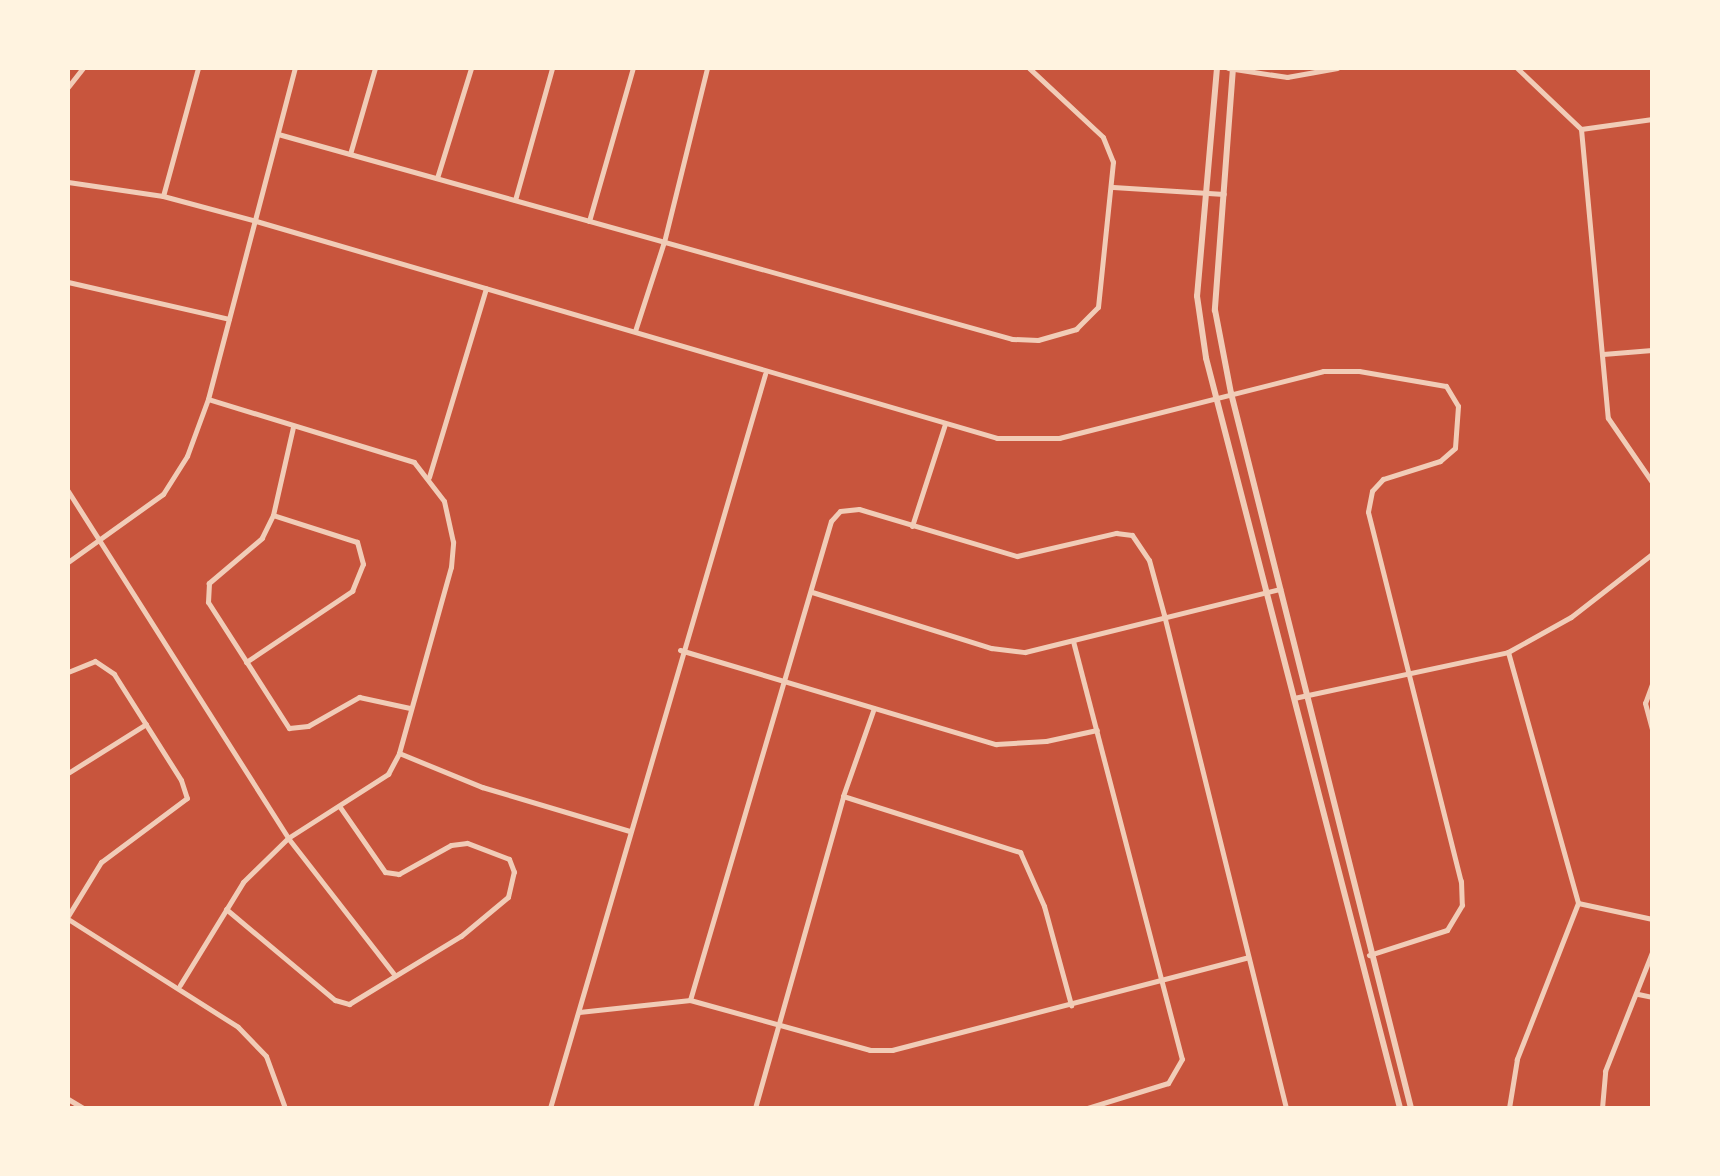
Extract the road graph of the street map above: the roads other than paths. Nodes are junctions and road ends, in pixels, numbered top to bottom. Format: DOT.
graph roads {
  1 [pos="83,68"];
  2 [pos="198,68"];
  3 [pos="295,68"];
  4 [pos="375,68"];
  5 [pos="471,68"];
  6 [pos="552,68"];
  7 [pos="633,68"];
  8 [pos="707,68"];
  9 [pos="1029,68"];
  10 [pos="1217,68"];
  11 [pos="1337,68"];
  12 [pos="1517,68"];
  13 [pos="1231,69"];
  14 [pos="68,87"];
  15 [pos="1652,119"];
  16 [pos="1581,129"];
  17 [pos="278,134"];
  18 [pos="350,154"];
  19 [pos="437,178"];
  20 [pos="68,182"];
  21 [pos="1113,187"];
  22 [pos="1207,193"];
  23 [pos="1224,194"];
  24 [pos="163,196"];
  25 [pos="515,200"];
  26 [pos="256,221"];
  27 [pos="589,221"];
  28 [pos="664,242"];
  29 [pos="68,282"];
  30 [pos="486,288"];
  31 [pos="229,319"];
  32 [pos="635,331"];
  33 [pos="1652,350"];
  34 [pos="1603,354"];
  35 [pos="765,374"];
  36 [pos="1231,393"];
  37 [pos="1215,398"];
  38 [pos="208,399"];
  39 [pos="945,424"];
  40 [pos="293,427"];
  41 [pos="429,478"];
  42 [pos="1652,482"];
  43 [pos="68,491"];
  44 [pos="273,515"];
  45 [pos="912,526"];
  46 [pos="103,540"];
  47 [pos="1652,554"];
  48 [pos="68,562"];
  49 [pos="1280,589"];
  50 [pos="812,592"];
  51 [pos="1266,592"];
  52 [pos="1164,615"];
  53 [pos="1073,641"];
  54 [pos="680,650"];
  55 [pos="1508,652"];
  56 [pos="246,662"];
  57 [pos="1409,671"];
  58 [pos="68,672"];
  59 [pos="785,683"];
  60 [pos="1652,684"];
  61 [pos="1307,696"];
  62 [pos="1294,698"];
  63 [pos="410,708"];
  64 [pos="874,708"];
  65 [pos="146,724"];
  66 [pos="1097,730"];
  67 [pos="1652,730"];
  68 [pos="399,753"];
  69 [pos="68,773"];
  70 [pos="843,796"];
  71 [pos="340,807"];
  72 [pos="630,831"];
  73 [pos="288,838"];
  74 [pos="1578,903"];
  75 [pos="226,909"];
  76 [pos="68,918"];
  77 [pos="1652,919"];
  78 [pos="1652,952"];
  79 [pos="1369,955"];
  80 [pos="1248,957"];
  81 [pos="395,974"];
  82 [pos="1160,980"];
  83 [pos="180,985"];
  84 [pos="1638,994"];
  85 [pos="1652,997"];
  86 [pos="690,1000"];
  87 [pos="1071,1005"];
  88 [pos="579,1012"];
  89 [pos="780,1025"];
  90 [pos="68,1099"];
  91 [pos="83,1108"];
  92 [pos="285,1108"];
  93 [pos="550,1108"];
  94 [pos="755,1108"];
  95 [pos="1087,1108"];
  96 [pos="1286,1108"];
  97 [pos="1400,1108"];
  98 [pos="1411,1108"];
  99 [pos="1509,1108"];
  100 [pos="1602,1108"];
  1 -- 14 [label="street"];
  2 -- 24 [label="street"];
  3 -- 17 [label="street"];
  4 -- 18 [label="street"];
  5 -- 19 [label="street"];
  6 -- 25 [label="street"];
  7 -- 27 [label="street"];
  8 -- 28 [label="street"];
  9 -- 21 [label="street"];
  10 -- 22 [label="street"];
  11 -- 13 [label="street"];
  12 -- 16 [label="street"];
  13 -- 23 [label="street"];
  15 -- 16 [label="street"];
  16 -- 34 [label="street"];
  17 -- 18 [label="street"];
  17 -- 26 [label="street"];
  18 -- 19 [label="street"];
  19 -- 25 [label="street"];
  20 -- 24 [label="street"];
  21 -- 22 [label="street"];
  21 -- 28 [label="street"];
  22 -- 23 [label="street"];
  22 -- 37 [label="street"];
  23 -- 36 [label="street"];
  24 -- 26 [label="street"];
  25 -- 27 [label="street"];
  26 -- 30 [label="street"];
  26 -- 31 [label="street"];
  27 -- 28 [label="street"];
  28 -- 32 [label="street"];
  29 -- 31 [label="street"];
  30 -- 32 [label="street"];
  30 -- 41 [label="street"];
  31 -- 38 [label="street"];
  32 -- 35 [label="street"];
  33 -- 34 [label="street"];
  34 -- 42 [label="street"];
  35 -- 39 [label="street"];
  35 -- 54 [label="street"];
  36 -- 37 [label="street"];
  36 -- 49 [label="street"];
  36 -- 57 [label="street"];
  37 -- 39 [label="street"];
  37 -- 51 [label="street"];
  38 -- 40 [label="street"];
  38 -- 46 [label="street"];
  39 -- 45 [label="street"];
  40 -- 41 [label="street"];
  40 -- 44 [label="street"];
  41 -- 63 [label="street"];
  43 -- 46 [label="street"];
  44 -- 56 [label="street"];
  44 -- 56 [label="street"];
  45 -- 50 [label="street"];
  45 -- 52 [label="street"];
  46 -- 48 [label="street"];
  46 -- 73 [label="street"];
  47 -- 55 [label="street"];
  49 -- 51 [label="street"];
  49 -- 61 [label="street"];
  50 -- 53 [label="street"];
  50 -- 59 [label="street"];
  51 -- 52 [label="street"];
  51 -- 62 [label="street"];
  52 -- 53 [label="street"];
  52 -- 80 [label="street"];
  53 -- 66 [label="street"];
  54 -- 59 [label="street"];
  54 -- 72 [label="street"];
  55 -- 57 [label="street"];
  55 -- 74 [label="street"];
  56 -- 63 [label="street"];
  57 -- 61 [label="street"];
  57 -- 79 [label="street"];
  58 -- 65 [label="street"];
  59 -- 64 [label="street"];
  59 -- 86 [label="street"];
  60 -- 67 [label="street"];
  61 -- 62 [label="street"];
  61 -- 79 [label="street"];
  62 -- 97 [label="street"];
  63 -- 68 [label="street"];
  64 -- 66 [label="street"];
  64 -- 70 [label="street"];
  65 -- 69 [label="street"];
  65 -- 76 [label="street"];
  66 -- 82 [label="street"];
  68 -- 71 [label="street"];
  68 -- 72 [label="street"];
  70 -- 87 [label="street"];
  70 -- 89 [label="street"];
  71 -- 73 [label="street"];
  71 -- 81 [label="street"];
  72 -- 88 [label="street"];
  73 -- 75 [label="street"];
  73 -- 81 [label="street"];
  74 -- 77 [label="street"];
  74 -- 99 [label="street"];
  75 -- 81 [label="street"];
  75 -- 83 [label="street"];
  76 -- 83 [label="street"];
  78 -- 84 [label="street"];
  79 -- 98 [label="street"];
  80 -- 82 [label="street"];
  80 -- 96 [label="street"];
  82 -- 87 [label="street"];
  82 -- 95 [label="street"];
  83 -- 92 [label="street"];
  84 -- 85 [label="street"];
  84 -- 100 [label="street"];
  86 -- 88 [label="street"];
  86 -- 89 [label="street"];
  87 -- 89 [label="street"];
  88 -- 93 [label="street"];
  89 -- 94 [label="street"];
  90 -- 91 [label="street"];
}
